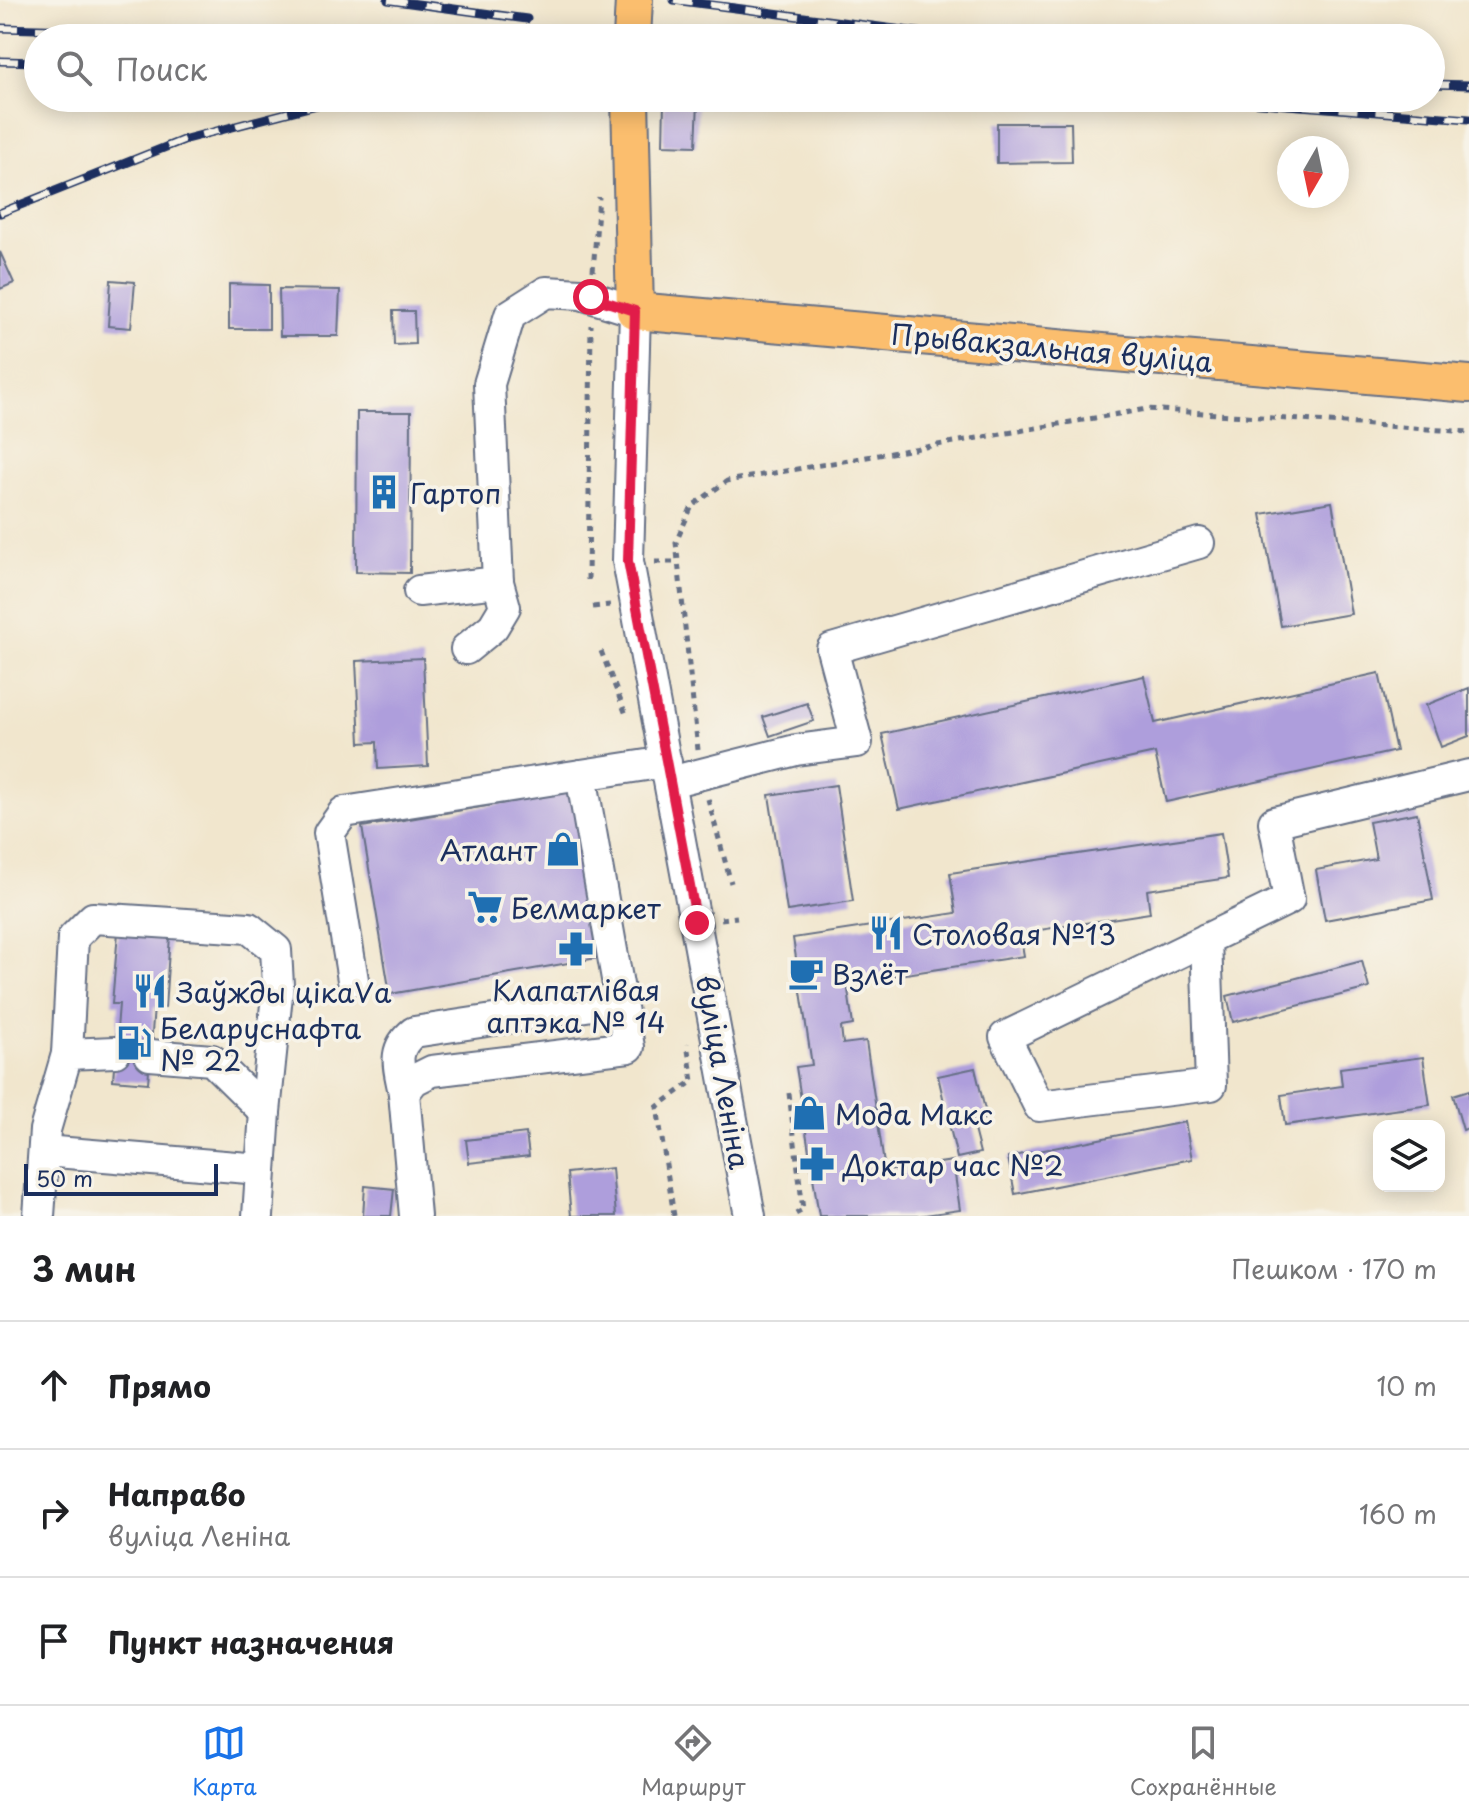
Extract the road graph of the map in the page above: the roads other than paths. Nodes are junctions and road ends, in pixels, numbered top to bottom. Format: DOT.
graph roads {
  1 [pos="634,0"];
  2 [pos="633,24"];
  3 [pos="630,112"];
  4 [pos="635,311"];
  5 [pos="1469,384"];
  6 [pos="1199,543"];
  7 [pos="498,582"];
  8 [pos="419,591"];
  9 [pos="466,649"];
  10 [pos="659,770"];
  11 [pos="581,775"];
  12 [pos="1469,775"];
  13 [pos="1206,939"];
  14 [pos="353,980"];
  15 [pos="619,1001"];
  16 [pos="115,1052"];
  17 [pos="67,1054"];
  18 [pos="150,1055"];
  19 [pos="404,1093"];
  20 [pos="265,1112"];
  21 [pos="44,1151"];
  22 [pos="260,1169"];
  23 [pos="39,1216"];
  24 [pos="258,1216"];
  25 [pos="415,1216"];
  26 [pos="750,1216"];
  1 -- 2 [label="main road"];
  3 -- 4 [label="main road"];
  4 -- 5 [label="main road, Прывакзальная вуліца"];
  4 -- 7 [label="street"];
  4 -- 10 [label="street, вуліца Леніна"];
  6 -- 10 [label="street"];
  7 -- 8 [label="street"];
  7 -- 9 [label="street"];
  10 -- 11 [label="street"];
  10 -- 26 [label="street, вуліца Леніна"];
  11 -- 14 [label="street"];
  11 -- 15 [label="street"];
  12 -- 13 [label="street"];
  13 -- 13 [label="street"];
  15 -- 19 [label="street"];
  15 -- 19 [label="street"];
  16 -- 17 [label="street"];
  17 -- 20 [label="street"];
  17 -- 21 [label="street"];
  18 -- 20 [label="street"];
  19 -- 25 [label="street"];
  20 -- 22 [label="street"];
  21 -- 22 [label="street"];
  21 -- 23 [label="street"];
  22 -- 24 [label="street"];
}
